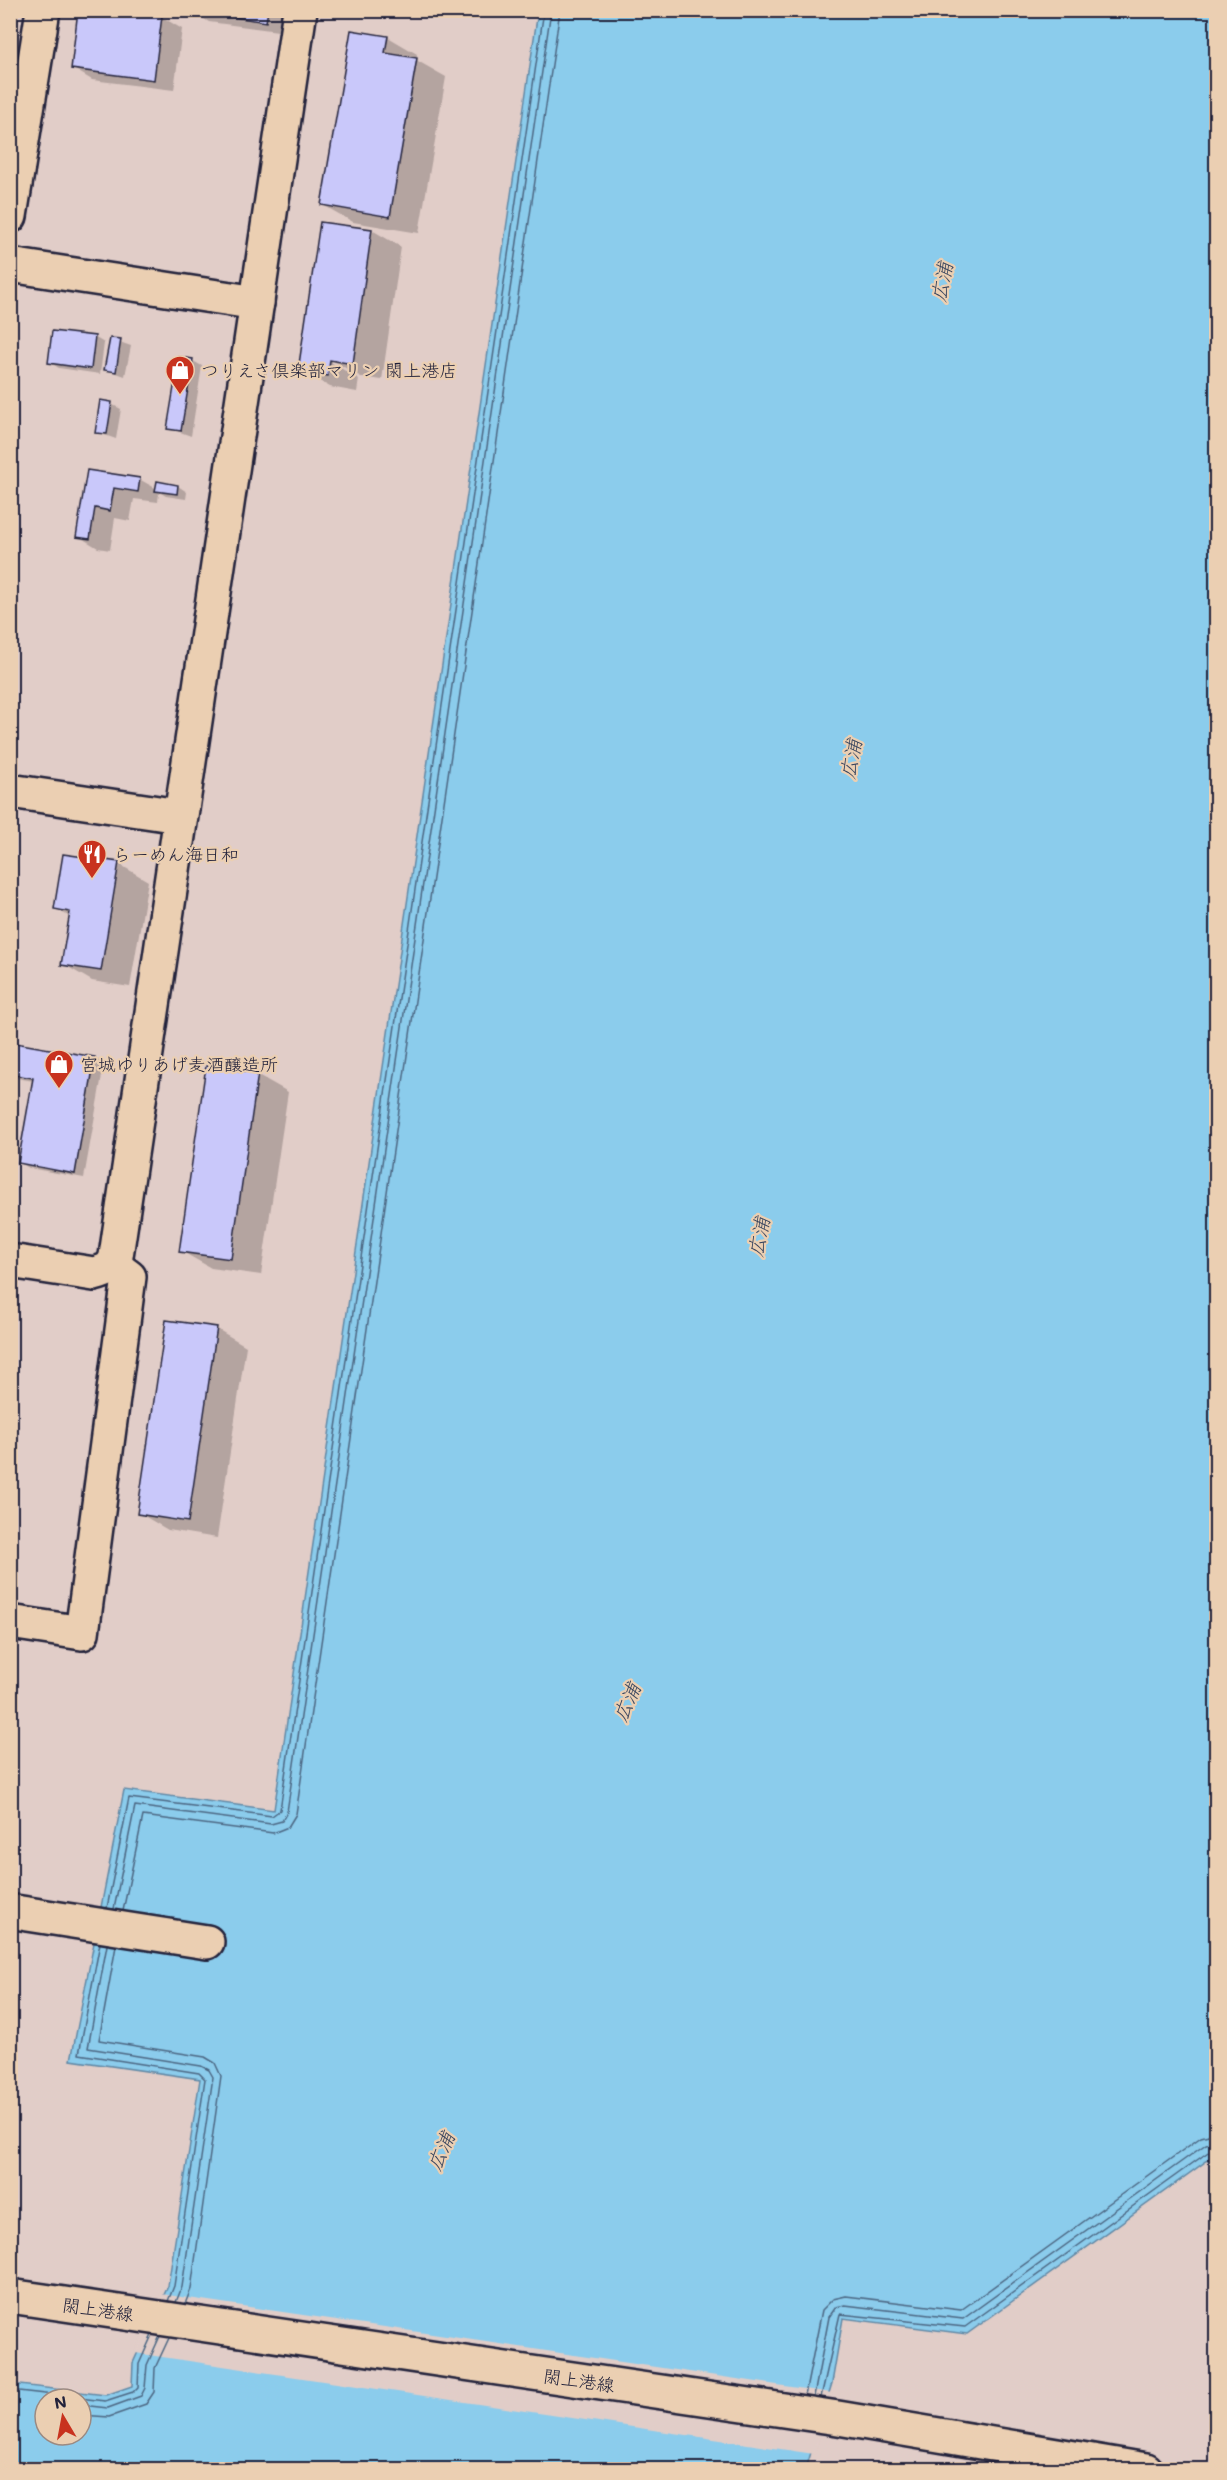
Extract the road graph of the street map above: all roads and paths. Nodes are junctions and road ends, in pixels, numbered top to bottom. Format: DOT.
graph roads {
  1 [pos="43,10"];
  2 [pos="300,10"];
  3 [pos="10,216"];
  4 [pos="10,265"];
  5 [pos="257,303"];
  6 [pos="10,791"];
  7 [pos="179,816"];
  8 [pos="10,1261"];
  9 [pos="113,1265"];
  10 [pos="10,1622"];
  11 [pos="15,1912"];
  12 [pos="207,1942"];
  13 [pos="10,2296"];
  14 [pos="1146,2469"];
  1 -- 3 [label="street"];
  2 -- 5 [label="street"];
  4 -- 5 [label="street"];
  5 -- 7 [label="street"];
  6 -- 7 [label="street"];
  7 -- 9 [label="street"];
  8 -- 9 [label="street"];
  9 -- 10 [label="street"];
  11 -- 12 [label="street"];
  13 -- 14 [label="street, 閖上港線"];
}
